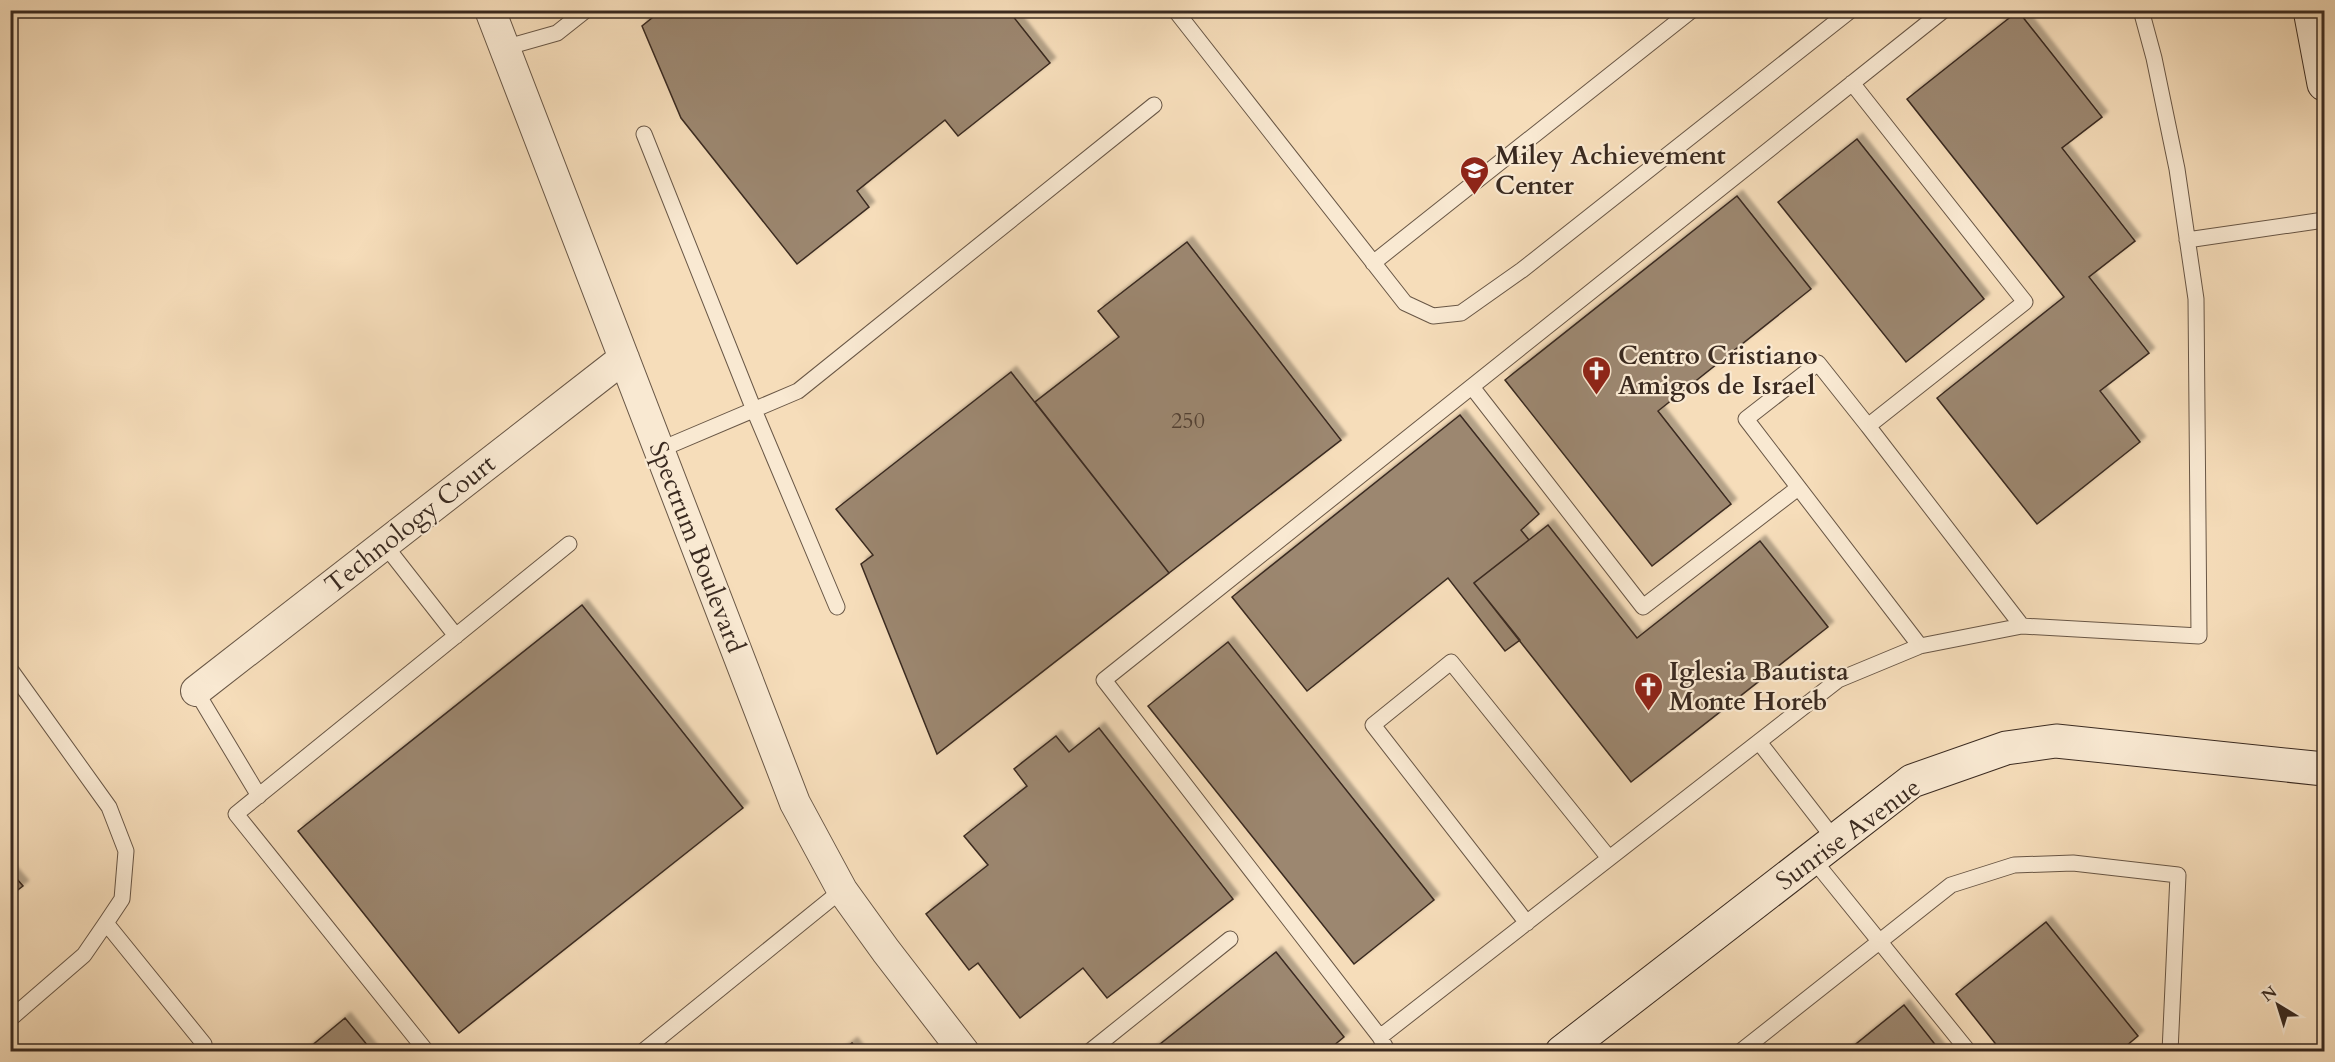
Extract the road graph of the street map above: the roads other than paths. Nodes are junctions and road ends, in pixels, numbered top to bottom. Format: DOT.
graph roads {
  1 [pos="490,10"];
  2 [pos="585,10"];
  3 [pos="1175,10"];
  4 [pos="1692,10"];
  5 [pos="1851,10"];
  6 [pos="1944,10"];
  7 [pos="2141,10"];
  8 [pos="2310,10"];
  9 [pos="504,48"];
  10 [pos="1852,83"];
  11 [pos="2325,84"];
  12 [pos="1154,105"];
  13 [pos="644,134"];
  14 [pos="2325,220"];
  15 [pos="2187,240"];
  16 [pos="1373,263"];
  17 [pos="624,357"];
  18 [pos="1472,387"];
  19 [pos="754,410"];
  20 [pos="1868,426"];
  21 [pos="659,450"];
  22 [pos="1798,488"];
  23 [pos="384,544"];
  24 [pos="569,544"];
  25 [pos="837,607"];
  26 [pos="2022,626"];
  27 [pos="456,636"];
  28 [pos="1920,645"];
  29 [pos="10,669"];
  30 [pos="196,692"];
  31 [pos="1760,742"];
  32 [pos="2325,769"];
  33 [pos="259,796"];
  34 [pos="1824,849"];
  35 [pos="1610,858"];
  36 [pos="842,890"];
  37 [pos="106,923"];
  38 [pos="1527,923"];
  39 [pos="1230,939"];
  40 [pos="1880,941"];
  41 [pos="10,1019"];
  42 [pos="1380,1037"];
  43 [pos="205,1052"];
  44 [pos="427,1052"];
  45 [pos="642,1052"];
  46 [pos="964,1052"];
  47 [pos="1089,1052"];
  48 [pos="1388,1052"];
  49 [pos="1562,1052"];
  50 [pos="1740,1052"];
  51 [pos="1969,1052"];
  52 [pos="2170,1052"];
  1 -- 9 [label="street, Spectrum Boulevard"];
  2 -- 9 [label="lane"];
  3 -- 16 [label="lane"];
  4 -- 16 [label="lane"];
  5 -- 16 [label="lane"];
  6 -- 10 [label="lane"];
  7 -- 15 [label="lane"];
  8 -- 11 [label="street"];
  9 -- 17 [label="street, Spectrum Boulevard"];
  10 -- 18 [label="lane"];
  10 -- 20 [label="lane"];
  12 -- 19 [label="lane"];
  13 -- 19 [label="lane"];
  14 -- 15 [label="lane"];
  15 -- 26 [label="lane"];
  17 -- 21 [label="street, Spectrum Boulevard"];
  17 -- 23 [label="street, Technology Court"];
  18 -- 22 [label="lane"];
  18 -- 42 [label="lane"];
  19 -- 21 [label="lane"];
  19 -- 25 [label="lane"];
  20 -- 22 [label="lane"];
  20 -- 26 [label="lane"];
  21 -- 36 [label="street, Spectrum Boulevard"];
  22 -- 28 [label="lane"];
  23 -- 27 [label="lane"];
  23 -- 30 [label="street, Technology Court"];
  24 -- 27 [label="lane"];
  26 -- 28 [label="lane"];
  27 -- 33 [label="lane"];
  28 -- 31 [label="lane"];
  29 -- 37 [label="lane"];
  30 -- 33 [label="lane"];
  31 -- 34 [label="lane"];
  31 -- 35 [label="lane"];
  32 -- 34 [label="street, Sunrise Avenue"];
  33 -- 44 [label="lane"];
  34 -- 40 [label="lane"];
  34 -- 49 [label="street, Sunrise Avenue"];
  35 -- 38 [label="lane"];
  35 -- 38 [label="lane"];
  36 -- 45 [label="lane"];
  36 -- 46 [label="street, Spectrum Boulevard"];
  37 -- 41 [label="lane"];
  37 -- 43 [label="lane"];
  38 -- 42 [label="lane"];
  39 -- 47 [label="lane"];
  40 -- 50 [label="lane"];
  40 -- 51 [label="lane"];
  40 -- 52 [label="lane"];
  42 -- 48 [label="lane"];
}
